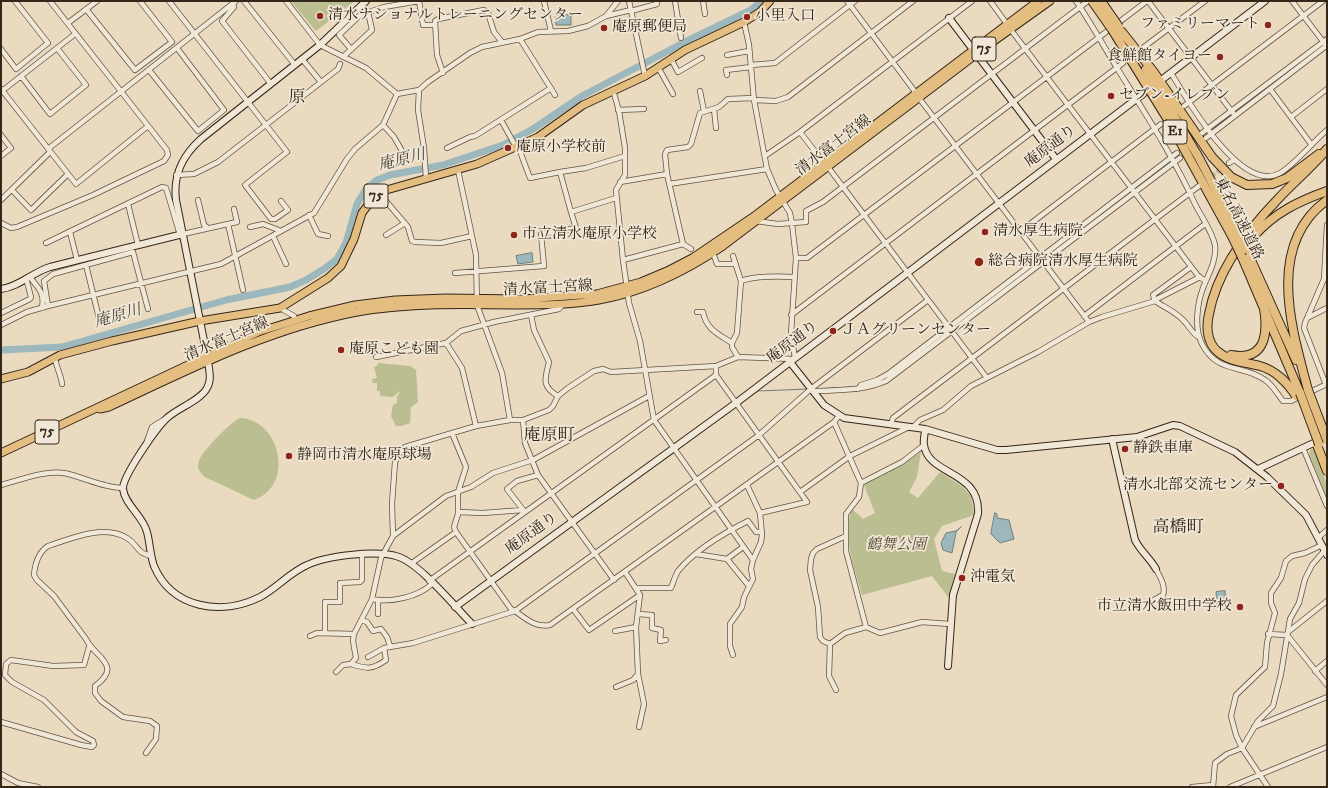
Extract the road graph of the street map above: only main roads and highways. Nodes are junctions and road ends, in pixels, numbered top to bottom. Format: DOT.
graph roads {
  1 [pos="770,1"];
  2 [pos="1038,1"];
  3 [pos="1050,1"];
  4 [pos="1092,1"];
  5 [pos="1101,1"];
  6 [pos="1009,27"];
  7 [pos="1118,30"];
  8 [pos="1327,149"];
  9 [pos="1327,191"];
  10 [pos="781,199"];
  11 [pos="1327,200"];
  12 [pos="1234,233"];
  13 [pos="627,289"];
  14 [pos="476,302"];
  15 [pos="1263,303"];
  16 [pos="207,358"];
  17 [pos="1,379"];
  18 [pos="1302,393"];
  19 [pos="1321,443"];
  20 [pos="1,453"];
  21 [pos="1327,466"];
  22 [pos="1327,471"];
  1 -- 17 [label="main road, 清水富士宮線 / 75"];
  2 -- 6 [label="main road, 清水富士宮線 / 75"];
  3 -- 6 [label="main road, 清水富士宮線 / 75"];
  4 -- 7 [label="highway, 東名高速道路 / E1, bridge"];
  5 -- 7 [label="highway, 東名高速道路 / E1, bridge"];
  6 -- 10 [label="main road, 清水富士宮線 / 75"];
  7 -- 8 [label="highway"];
  7 -- 12 [label="highway, 東名高速道路 / E1"];
  8 -- 18 [label="highway"];
  9 -- 15 [label="highway"];
  10 -- 13 [label="main road, 清水富士宮線 / 75"];
  10 -- 13 [label="main road, 清水富士宮線 / 75"];
  11 -- 18 [label="highway"];
  12 -- 15 [label="highway, 東名高速道路 / E1, bridge"];
  12 -- 18 [label="highway, 東名高速道路 / E1, bridge"];
  13 -- 14 [label="main road, 清水富士宮線 / 75"];
  13 -- 14 [label="main road, 清水富士宮線 / 75"];
  14 -- 16 [label="main road, 清水富士宮線 / 75"];
  14 -- 16 [label="main road, 清水富士宮線 / 75"];
  15 -- 18 [label="highway, 東名高速道路 / E1"];
  16 -- 20 [label="main road, 清水富士宮線 / 75"];
  18 -- 19 [label="highway, 東名高速道路 / E1, bridge"];
  19 -- 21 [label="highway, 東名高速道路 / E1"];
  19 -- 22 [label="highway"];
}
